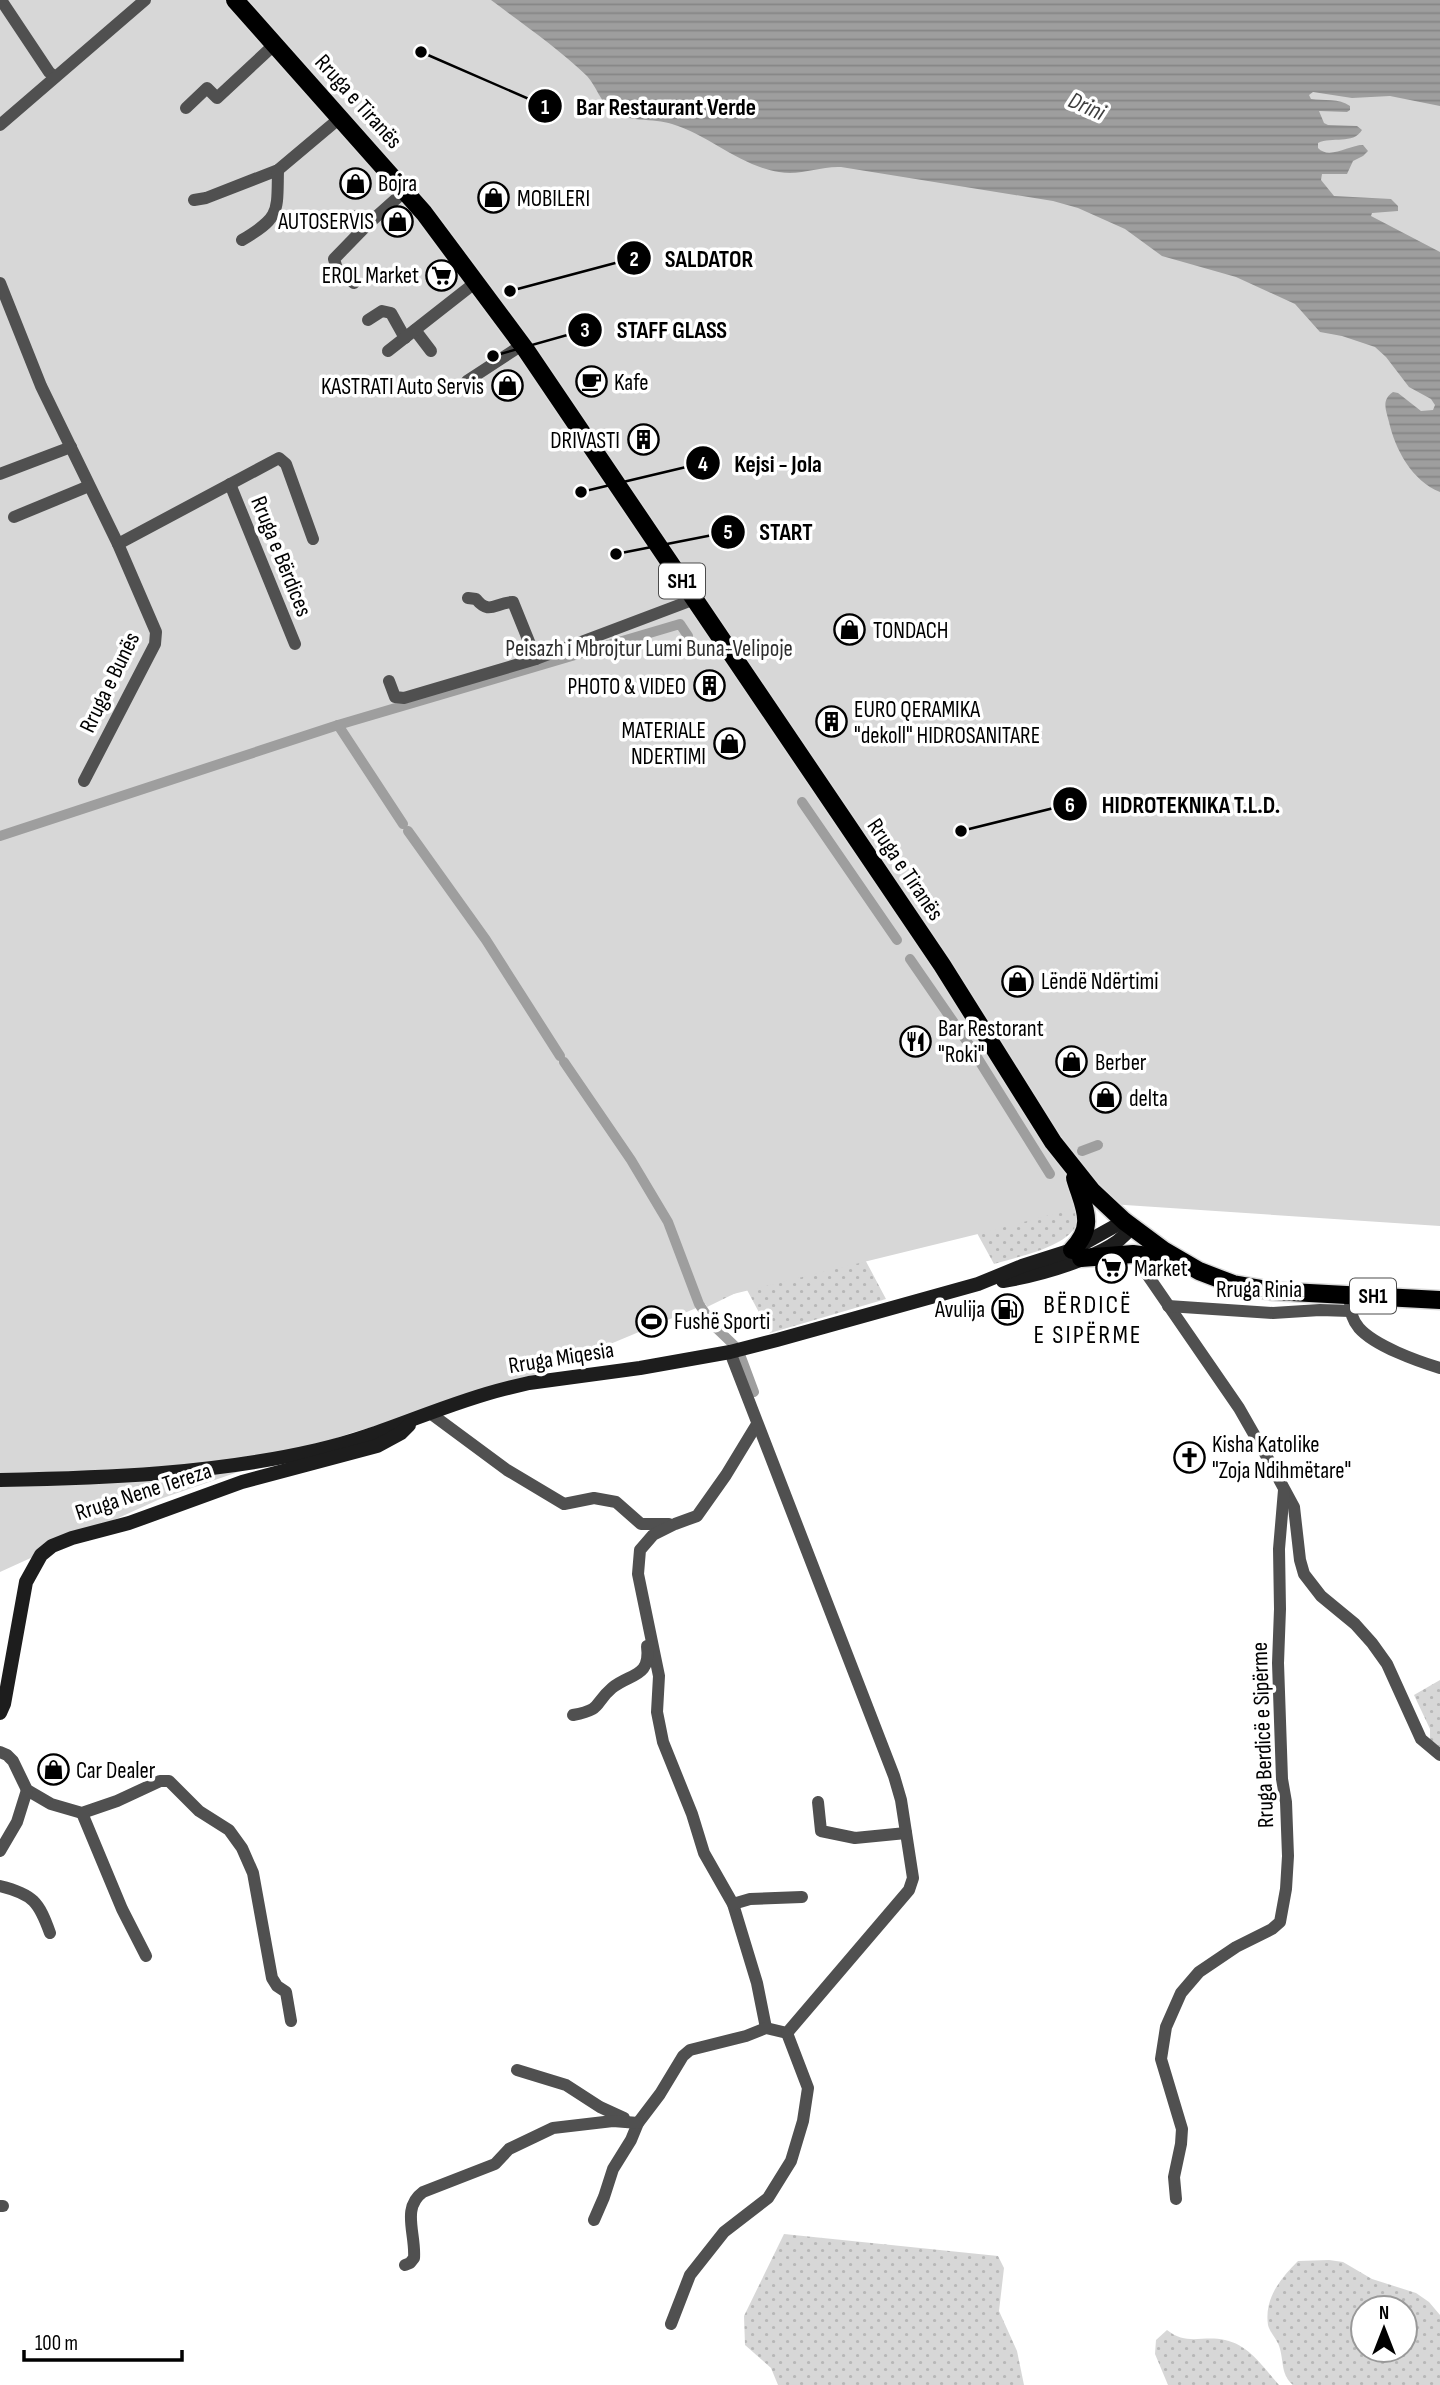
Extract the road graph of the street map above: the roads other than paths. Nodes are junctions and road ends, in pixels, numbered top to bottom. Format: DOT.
graph roads {
  1 [pos="1,0"];
  2 [pos="145,0"];
  3 [pos="235,0"];
  4 [pos="275,44"];
  5 [pos="55,77"];
  6 [pos="186,108"];
  7 [pos="341,117"];
  8 [pos="0,125"];
  9 [pos="278,170"];
  10 [pos="405,191"];
  11 [pos="194,200"];
  12 [pos="357,216"];
  13 [pos="368,224"];
  14 [pos="242,240"];
  15 [pos="476,282"];
  16 [pos="0,283"];
  17 [pos="354,283"];
  18 [pos="368,320"];
  19 [pos="410,334"];
  20 [pos="522,345"];
  21 [pos="388,351"];
  22 [pos="431,351"];
  23 [pos="467,381"];
  24 [pos="71,447"];
  25 [pos="0,474"];
  26 [pos="230,484"];
  27 [pos="89,486"];
  28 [pos="14,517"];
  29 [pos="313,539"];
  30 [pos="118,544"];
  31 [pos="468,598"];
  32 [pos="695,599"];
  33 [pos="295,644"];
  34 [pos="536,659"];
  35 [pos="389,681"];
  36 [pos="84,781"];
  37 [pos="1072,1168"];
  38 [pos="1128,1224"];
  39 [pos="1076,1254"];
  40 [pos="1133,1254"];
  41 [pos="1183,1262"];
  42 [pos="1440,1300"];
  43 [pos="1350,1303"];
  44 [pos="1168,1306"];
  45 [pos="733,1351"];
  46 [pos="1440,1368"];
  47 [pos="430,1413"];
  48 [pos="415,1418"];
  49 [pos="757,1424"];
  50 [pos="0,1480"];
  51 [pos="1284,1490"];
  52 [pos="675,1524"];
  53 [pos="648,1625"];
  54 [pos="0,1713"];
  55 [pos="573,1715"];
  56 [pos="0,1752"];
  57 [pos="1440,1755"];
  58 [pos="27,1790"];
  59 [pos="818,1802"];
  60 [pos="82,1813"];
  61 [pos="906,1833"];
  62 [pos="0,1851"];
  63 [pos="0,1886"];
  64 [pos="803,1898"];
  65 [pos="733,1904"];
  66 [pos="50,1933"];
  67 [pos="146,1956"];
  68 [pos="291,2021"];
  69 [pos="766,2028"];
  70 [pos="787,2033"];
  71 [pos="517,2070"];
  72 [pos="634,2122"];
  73 [pos="1175,2199"];
  74 [pos="594,2220"];
  75 [pos="405,2265"];
  76 [pos="671,2324"];
  1 -- 5 [label="street"];
  2 -- 5 [label="street"];
  3 -- 4 [label="main road, Rruga e Tiranës / SH1"];
  4 -- 6 [label="street"];
  4 -- 7 [label="main road, Rruga e Tiranës / SH1"];
  5 -- 8 [label="street"];
  7 -- 9 [label="street"];
  7 -- 10 [label="main road, Rruga e Tiranës / SH1"];
  9 -- 11 [label="street"];
  9 -- 14 [label="street"];
  10 -- 13 [label="street"];
  10 -- 15 [label="main road, Rruga e Tiranës / SH1"];
  12 -- 13 [label="street"];
  13 -- 17 [label="street"];
  15 -- 19 [label="street"];
  15 -- 20 [label="main road, Rruga e Tiranës / SH1"];
  16 -- 24 [label="street, Rruga e Bunës"];
  18 -- 19 [label="street"];
  19 -- 21 [label="street"];
  19 -- 22 [label="street"];
  20 -- 23 [label="street"];
  20 -- 32 [label="main road, Rruga e Tiranës / SH1"];
  24 -- 25 [label="street"];
  24 -- 27 [label="street, Rruga e Bunës"];
  26 -- 29 [label="street, Rruga e Bërdices"];
  26 -- 30 [label="street, Rruga e Bërdices"];
  26 -- 33 [label="street, Rruga e Bërdices"];
  27 -- 28 [label="street"];
  27 -- 30 [label="street, Rruga e Bunës"];
  30 -- 36 [label="street, Rruga e Bunës"];
  31 -- 34 [label="street"];
  32 -- 34 [label="street"];
  32 -- 37 [label="main road, Rruga e Tiranës / SH1"];
  34 -- 35 [label="street"];
  37 -- 38 [label="main road, SH1"];
  37 -- 39 [label="main road"];
  38 -- 39 [label="main road, Rruga Miqesia"];
  38 -- 41 [label="main road, SH1"];
  39 -- 40 [label="main road"];
  39 -- 45 [label="main road, Rruga Miqesia"];
  40 -- 41 [label="main road"];
  40 -- 44 [label="street"];
  41 -- 43 [label="main road, SH1"];
  42 -- 43 [label="main road, SH1"];
  43 -- 44 [label="street, Rruga Rinia"];
  43 -- 46 [label="street"];
  44 -- 51 [label="street"];
  45 -- 47 [label="main road, Rruga Miqesia"];
  45 -- 49 [label="street"];
  47 -- 48 [label="main road, Rruga Miqesia"];
  47 -- 52 [label="street"];
  48 -- 50 [label="main road, Rruga Miqesia"];
  48 -- 54 [label="main road, Rruga Nene Tereza"];
  49 -- 52 [label="street"];
  49 -- 61 [label="street"];
  51 -- 57 [label="street"];
  51 -- 73 [label="street, Rruga Berdicë e Sipërme"];
  52 -- 53 [label="street"];
  53 -- 55 [label="street"];
  53 -- 65 [label="street"];
  56 -- 58 [label="street"];
  58 -- 60 [label="street"];
  58 -- 62 [label="street"];
  59 -- 61 [label="street"];
  60 -- 67 [label="street"];
  60 -- 68 [label="street"];
  61 -- 70 [label="street"];
  63 -- 66 [label="street"];
  64 -- 65 [label="street"];
  65 -- 69 [label="street"];
  69 -- 70 [label="street"];
  69 -- 72 [label="street"];
  70 -- 76 [label="street"];
  71 -- 72 [label="street"];
  72 -- 74 [label="street"];
  72 -- 75 [label="street"];
}
